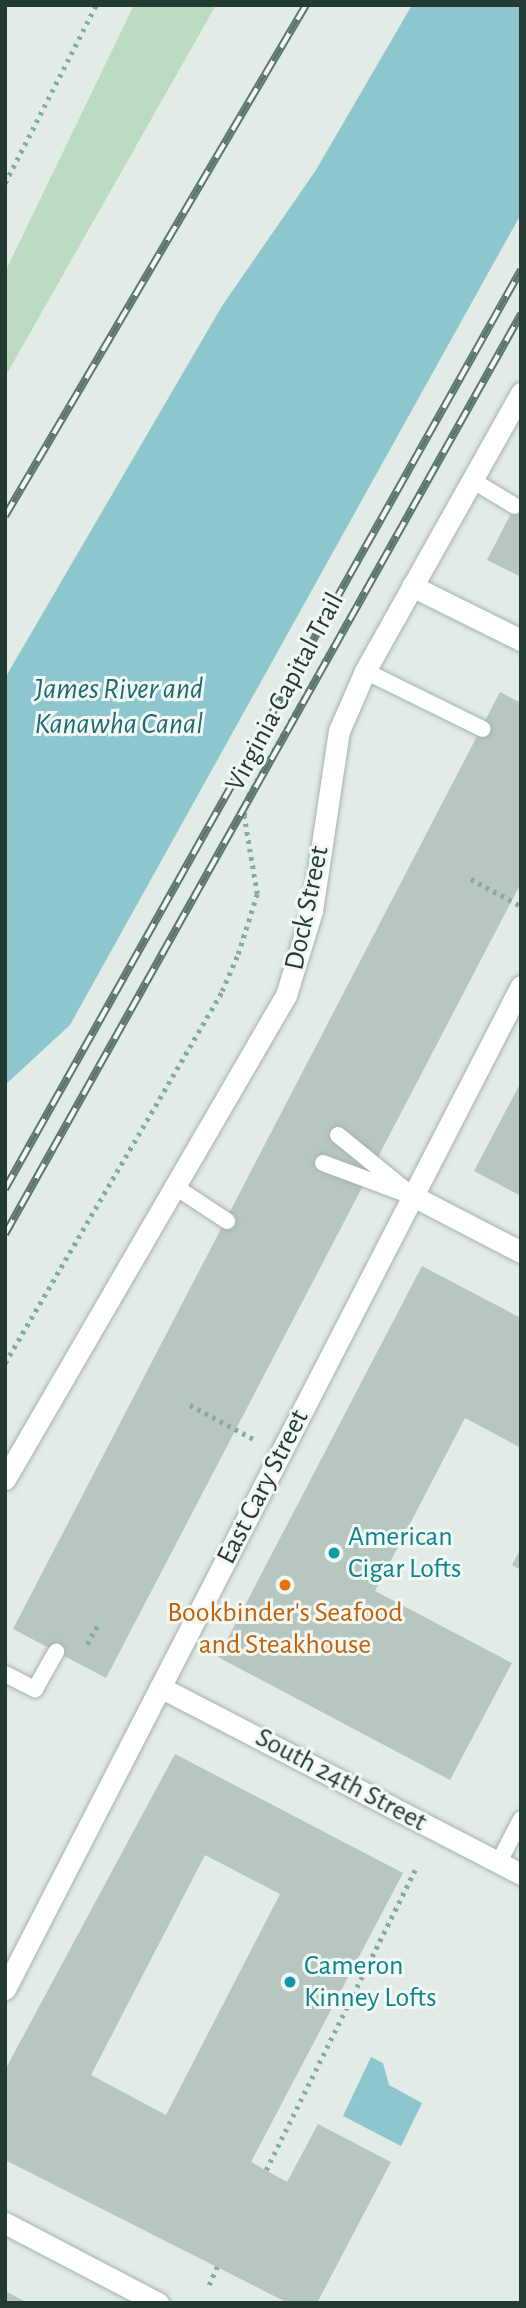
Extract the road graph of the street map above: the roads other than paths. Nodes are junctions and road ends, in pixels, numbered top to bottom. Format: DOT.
graph roads {
  1 [pos="521,393"];
  2 [pos="472,480"];
  3 [pos="515,506"];
  4 [pos="412,586"];
  5 [pos="521,640"];
  6 [pos="365,670"];
  7 [pos="482,729"];
  8 [pos="521,986"];
  9 [pos="338,1135"];
  10 [pos="323,1163"];
  11 [pos="177,1188"];
  12 [pos="413,1196"];
  13 [pos="227,1221"];
  14 [pos="521,1252"];
  15 [pos="5,1479"];
  16 [pos="57,1652"];
  17 [pos="5,1674"];
  18 [pos="160,1687"];
  19 [pos="521,1819"];
  20 [pos="499,1863"];
  21 [pos="521,1874"];
  22 [pos="5,1989"];
  23 [pos="5,2222"];
  24 [pos="158,2303"];
  1 -- 2 [label="street, Dock Street"];
  2 -- 3 [label="lane"];
  2 -- 4 [label="street, Dock Street"];
  4 -- 5 [label="street"];
  4 -- 6 [label="street, Dock Street"];
  6 -- 7 [label="lane"];
  6 -- 11 [label="street, Dock Street"];
  8 -- 12 [label="street, East Cary Street"];
  9 -- 12 [label="lane"];
  10 -- 12 [label="lane"];
  11 -- 13 [label="lane"];
  11 -- 15 [label="street, Dock Street"];
  12 -- 14 [label="street"];
  12 -- 18 [label="street, East Cary Street"];
  16 -- 17 [label="lane"];
  18 -- 20 [label="street, South 24th Street"];
  18 -- 22 [label="street, East Cary Street"];
  19 -- 20 [label="lane"];
  20 -- 21 [label="street, South 24th Street"];
  23 -- 24 [label="street"];
}
